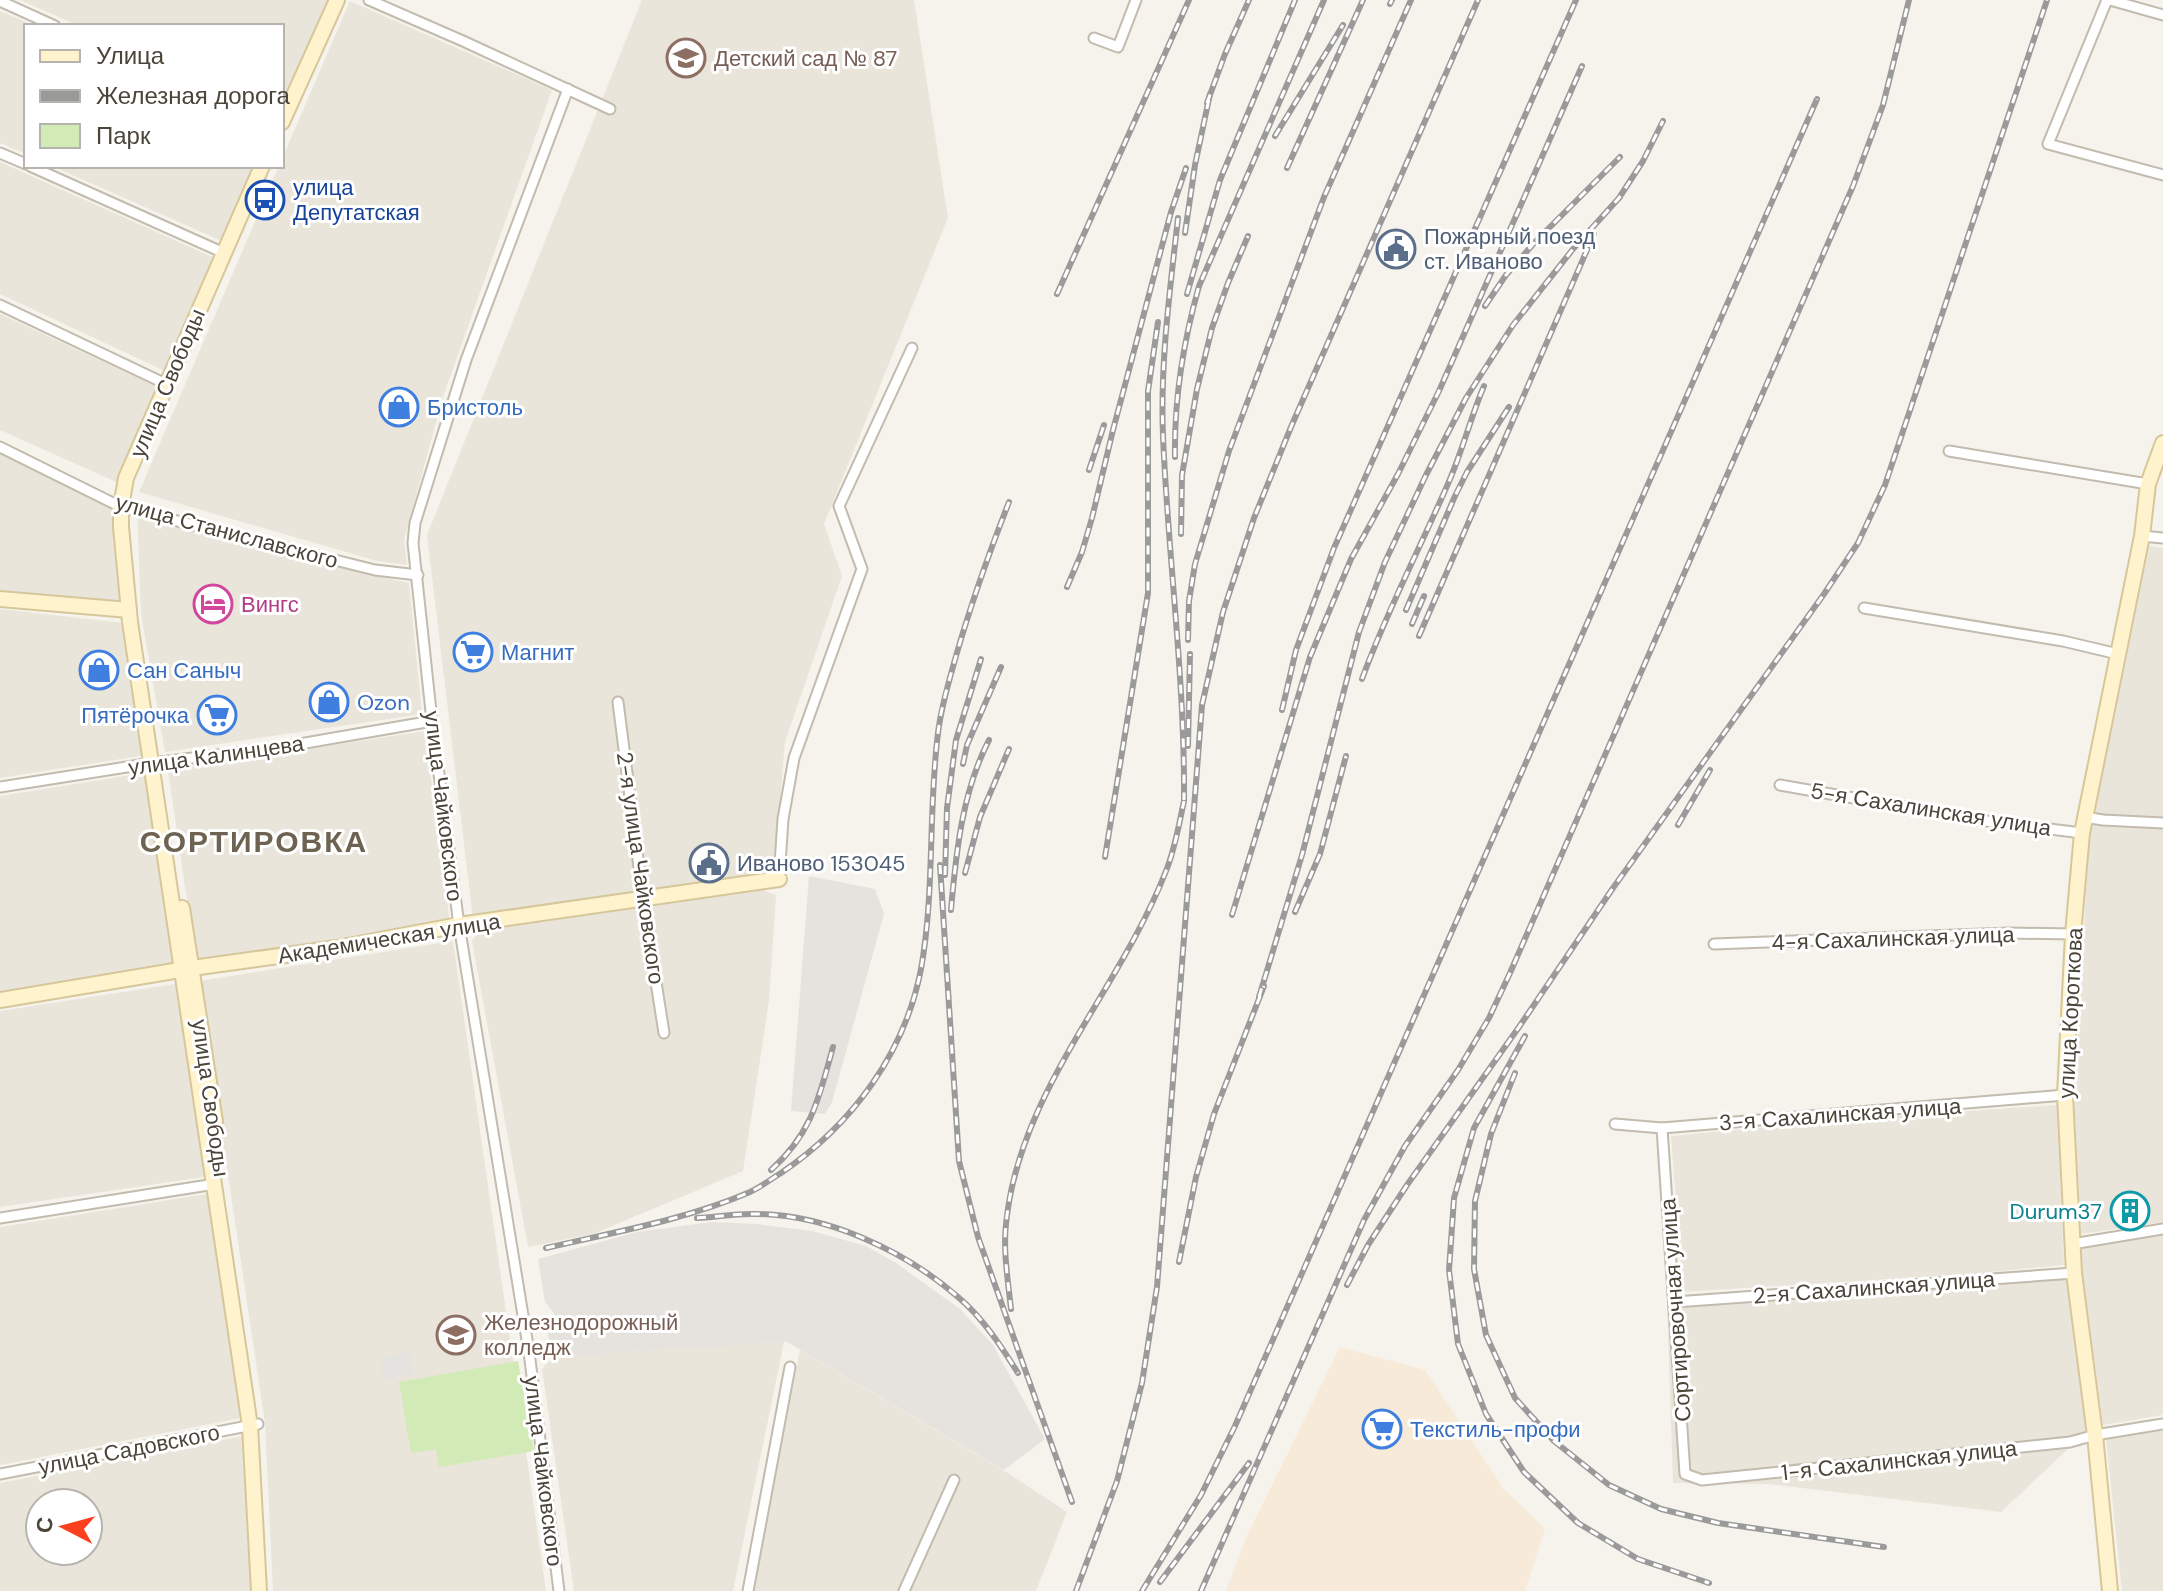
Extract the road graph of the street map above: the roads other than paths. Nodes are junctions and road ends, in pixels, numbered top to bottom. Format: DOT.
graph roads {
  1 [pos="337,0"];
  2 [pos="369,0"];
  3 [pos="1136,0"];
  4 [pos="2109,0"];
  5 [pos="0,1"];
  6 [pos="2163,15"];
  7 [pos="51,24"];
  8 [pos="1094,38"];
  9 [pos="568,89"];
  10 [pos="610,109"];
  11 [pos="284,118"];
  12 [pos="0,153"];
  13 [pos="24,163"];
  14 [pos="35,168"];
  15 [pos="261,168"];
  16 [pos="2163,175"];
  17 [pos="224,253"];
  18 [pos="0,305"];
  19 [pos="912,348"];
  20 [pos="166,384"];
  21 [pos="2163,443"];
  22 [pos="0,447"];
  23 [pos="1949,451"];
  24 [pos="2148,484"];
  25 [pos="121,507"];
  26 [pos="2142,536"];
  27 [pos="2163,538"];
  28 [pos="418,575"];
  29 [pos="0,599"];
  30 [pos="1864,608"];
  31 [pos="129,610"];
  32 [pos="2118,654"];
  33 [pos="618,702"];
  34 [pos="432,721"];
  35 [pos="156,763"];
  36 [pos="1780,785"];
  37 [pos="0,787"];
  38 [pos="2084,817"];
  39 [pos="2163,823"];
  40 [pos="2082,833"];
  41 [pos="779,879"];
  42 [pos="643,899"];
  43 [pos="459,925"];
  44 [pos="2073,934"];
  45 [pos="1714,944"];
  46 [pos="187,969"];
  47 [pos="0,1000"];
  48 [pos="664,1033"];
  49 [pos="2065,1095"];
  50 [pos="1615,1124"];
  51 [pos="1662,1128"];
  52 [pos="215,1184"];
  53 [pos="0,1218"];
  54 [pos="2163,1229"];
  55 [pos="2072,1244"];
  56 [pos="2074,1273"];
  57 [pos="1675,1302"];
  58 [pos="790,1367"];
  59 [pos="2163,1424"];
  60 [pos="254,1425"];
  61 [pos="2095,1435"];
  62 [pos="0,1474"];
  63 [pos="954,1480"];
  64 [pos="1702,1480"];
  65 [pos="259,1591"];
  66 [pos="268,1591"];
  67 [pos="559,1591"];
  68 [pos="748,1591"];
  69 [pos="904,1591"];
  70 [pos="2110,1591"];
  1 -- 11 [label="main road"];
  2 -- 9 [label="street"];
  3 -- 8 [label="street"];
  4 -- 6 [label="street"];
  4 -- 16 [label="street"];
  5 -- 7 [label="street"];
  9 -- 10 [label="street"];
  9 -- 28 [label="street, улица Чайковского"];
  12 -- 13 [label="street"];
  14 -- 17 [label="street"];
  15 -- 17 [label="main road, улица Свободы"];
  17 -- 20 [label="main road, улица Свободы"];
  18 -- 20 [label="street"];
  19 -- 41 [label="street"];
  20 -- 25 [label="main road, улица Свободы"];
  21 -- 24 [label="main road, улица Короткова"];
  22 -- 25 [label="street, улица Станиславского"];
  23 -- 24 [label="street"];
  24 -- 26 [label="main road, улица Короткова"];
  25 -- 28 [label="street, улица Станиславского"];
  25 -- 31 [label="main road, улица Свободы"];
  26 -- 27 [label="street"];
  26 -- 32 [label="main road, улица Короткова"];
  28 -- 34 [label="street, улица Чайковского"];
  29 -- 31 [label="main road"];
  30 -- 32 [label="street"];
  31 -- 35 [label="main road, улица Свободы"];
  32 -- 38 [label="main road, улица Короткова"];
  33 -- 42 [label="street, 2-я улица Чайковского"];
  34 -- 35 [label="street, улица Калинцева"];
  34 -- 43 [label="street, улица Чайковского"];
  35 -- 37 [label="street, улица Калинцева"];
  35 -- 46 [label="main road, улица Свободы"];
  36 -- 40 [label="street, 5-я Сахалинская улица"];
  38 -- 39 [label="street, 5-я Сахалинская улица"];
  38 -- 40 [label="main road, улица Короткова"];
  40 -- 44 [label="main road, улица Короткова"];
  41 -- 42 [label="main road, Академическая улица"];
  42 -- 43 [label="main road, Академическая улица"];
  42 -- 48 [label="street, 2-я улица Чайковского"];
  43 -- 46 [label="main road, Академическая улица"];
  43 -- 67 [label="street, улица Чайковского"];
  44 -- 45 [label="street, 4-я Сахалинская улица"];
  44 -- 49 [label="main road, улица Короткова"];
  46 -- 47 [label="main road, Академическая улица"];
  46 -- 52 [label="main road, улица Свободы"];
  46 -- 60 [label="main road, улица Свободы"];
  49 -- 51 [label="street, 3-я Сахалинская улица"];
  49 -- 55 [label="main road, улица Короткова"];
  50 -- 51 [label="street, 3-я Сахалинская улица"];
  51 -- 57 [label="street, Сортировочная улица"];
  52 -- 53 [label="street"];
  52 -- 60 [label="main road, улица Свободы"];
  54 -- 55 [label="street"];
  55 -- 56 [label="main road, улица Короткова"];
  56 -- 57 [label="street, 2-я Сахалинская улица"];
  56 -- 61 [label="main road, улица Короткова"];
  57 -- 64 [label="street, Сортировочная улица"];
  58 -- 68 [label="street"];
  59 -- 61 [label="street, 1-я Сахалинская улица"];
  60 -- 62 [label="street, улица Садовского"];
  60 -- 65 [label="main road, улица Свободы"];
  60 -- 66 [label="main road, улица Свободы"];
  61 -- 64 [label="street, 1-я Сахалинская улица"];
  61 -- 70 [label="main road, улица Короткова"];
  63 -- 69 [label="street"];
}
